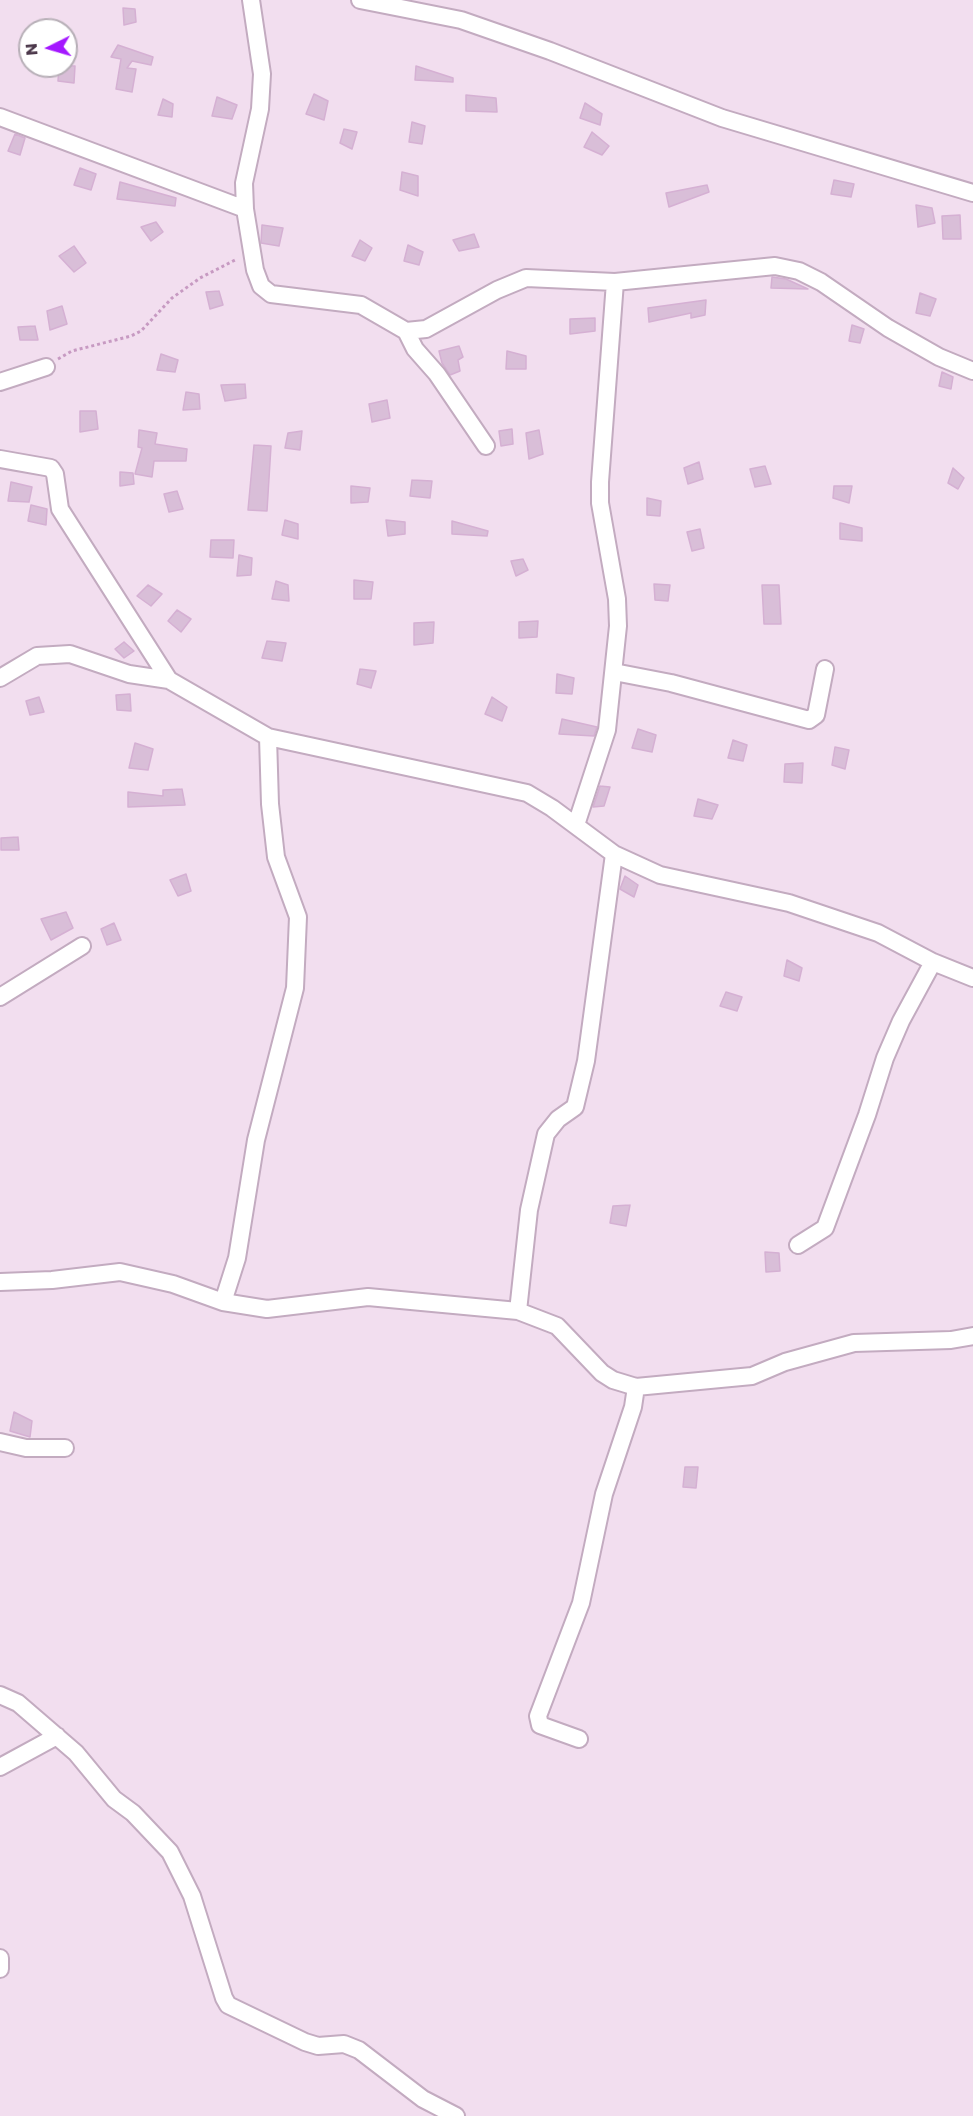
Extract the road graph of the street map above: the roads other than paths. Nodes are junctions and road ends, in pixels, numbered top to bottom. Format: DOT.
graph roads {
  1 [pos="251,0"];
  2 [pos="360,0"];
  3 [pos="0,117"];
  4 [pos="973,193"];
  5 [pos="245,209"];
  6 [pos="615,282"];
  7 [pos="406,331"];
  8 [pos="46,367"];
  9 [pos="973,371"];
  10 [pos="0,382"];
  11 [pos="486,446"];
  12 [pos="0,459"];
  13 [pos="825,669"];
  14 [pos="614,672"];
  15 [pos="0,678"];
  16 [pos="169,680"];
  17 [pos="268,737"];
  18 [pos="576,825"];
  19 [pos="614,854"];
  20 [pos="82,946"];
  21 [pos="933,962"];
  22 [pos="973,978"];
  23 [pos="0,997"];
  24 [pos="798,1245"];
  25 [pos="0,1282"];
  26 [pos="223,1302"];
  27 [pos="518,1311"];
  28 [pos="973,1336"];
  29 [pos="636,1387"];
  30 [pos="0,1442"];
  31 [pos="65,1448"];
  32 [pos="0,1695"];
  33 [pos="57,1736"];
  34 [pos="579,1739"];
  35 [pos="0,1767"];
  36 [pos="0,1958"];
  37 [pos="0,1969"];
  38 [pos="456,2116"];
  1 -- 5 [label="street"];
  2 -- 4 [label="street"];
  3 -- 5 [label="street"];
  5 -- 7 [label="street"];
  6 -- 7 [label="street"];
  6 -- 9 [label="street"];
  6 -- 14 [label="street"];
  7 -- 11 [label="street"];
  8 -- 10 [label="street"];
  12 -- 16 [label="street"];
  13 -- 14 [label="street"];
  14 -- 18 [label="street"];
  15 -- 16 [label="street"];
  16 -- 17 [label="street"];
  17 -- 18 [label="street"];
  17 -- 26 [label="street"];
  18 -- 19 [label="street"];
  19 -- 21 [label="street"];
  19 -- 27 [label="street"];
  20 -- 23 [label="street"];
  21 -- 22 [label="street"];
  21 -- 24 [label="street"];
  25 -- 26 [label="street"];
  26 -- 27 [label="street"];
  27 -- 29 [label="street"];
  28 -- 29 [label="street"];
  29 -- 34 [label="street"];
  30 -- 31 [label="street"];
  32 -- 33 [label="street"];
  33 -- 35 [label="street"];
  33 -- 38 [label="street"];
  36 -- 37 [label="street"];
}
